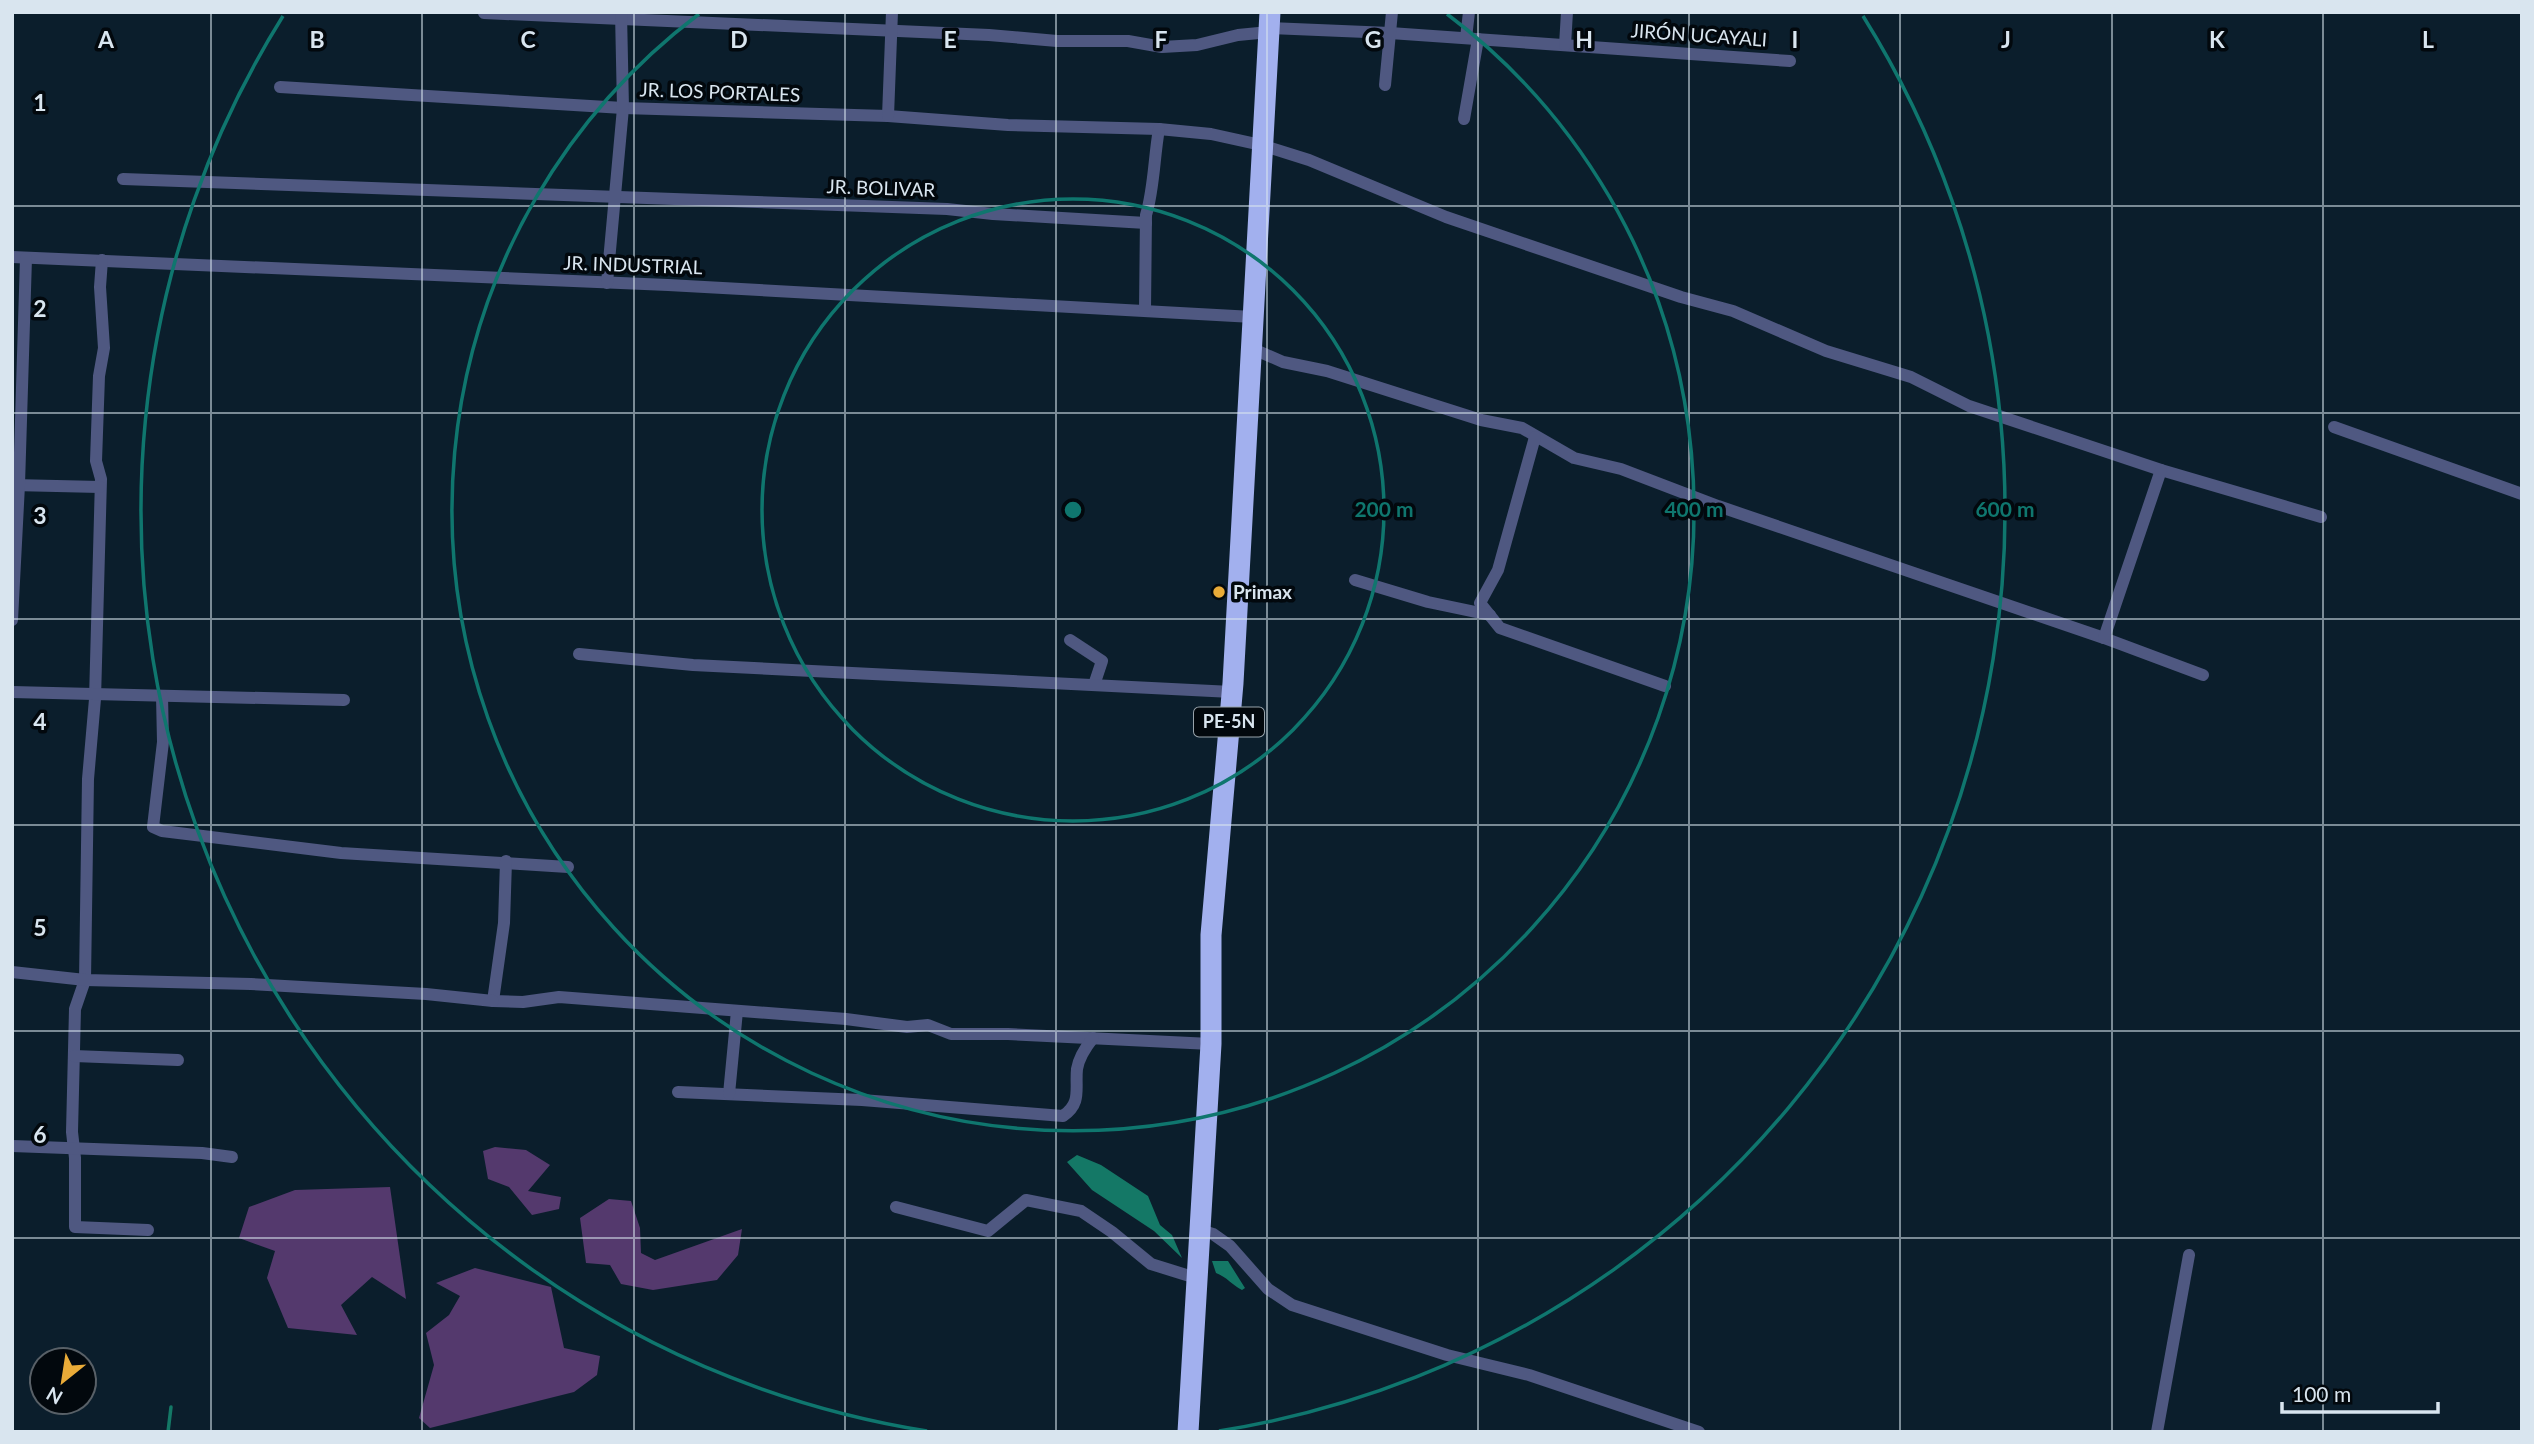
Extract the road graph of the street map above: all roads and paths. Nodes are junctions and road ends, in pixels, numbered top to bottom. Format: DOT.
graph roads {
  1 [pos="892,12"];
  2 [pos="1392,12"];
  3 [pos="1469,12"];
  4 [pos="1567,12"];
  5 [pos="484,13"];
  6 [pos="621,16"];
  7 [pos="1269,24"];
  8 [pos="891,31"];
  9 [pos="1390,33"];
  10 [pos="1472,38"];
  11 [pos="1565,45"];
  12 [pos="1790,61"];
  13 [pos="1385,85"];
  14 [pos="280,87"];
  15 [pos="623,108"];
  16 [pos="888,116"];
  17 [pos="1464,118"];
  18 [pos="1159,129"];
  19 [pos="1261,145"];
  20 [pos="123,179"];
  21 [pos="614,195"];
  22 [pos="1146,223"];
  23 [pos="19,258"];
  24 [pos="102,260"];
  25 [pos="607,283"];
  26 [pos="1144,310"];
  27 [pos="1252,317"];
  28 [pos="1251,348"];
  29 [pos="2334,427"];
  30 [pos="1535,437"];
  31 [pos="2161,470"];
  32 [pos="16,485"];
  33 [pos="100,487"];
  34 [pos="2522,494"];
  35 [pos="2321,517"];
  36 [pos="1355,580"];
  37 [pos="1490,615"];
  38 [pos="12,620"];
  39 [pos="2104,638"];
  40 [pos="1070,640"];
  41 [pos="579,654"];
  42 [pos="2203,675"];
  43 [pos="1094,685"];
  44 [pos="1665,686"];
  45 [pos="12,692"];
  46 [pos="1232,692"];
  47 [pos="94,694"];
  48 [pos="162,695"];
  49 [pos="344,700"];
  50 [pos="506,861"];
  51 [pos="568,867"];
  52 [pos="12,972"];
  53 [pos="85,981"];
  54 [pos="493,1001"];
  55 [pos="737,1011"];
  56 [pos="1093,1038"];
  57 [pos="1211,1044"];
  58 [pos="74,1056"];
  59 [pos="178,1060"];
  60 [pos="678,1092"];
  61 [pos="729,1094"];
  62 [pos="12,1146"];
  63 [pos="74,1148"];
  64 [pos="232,1157"];
  65 [pos="896,1208"];
  66 [pos="148,1230"];
  67 [pos="1200,1230"];
  68 [pos="2189,1255"];
  69 [pos="1196,1278"];
  70 [pos="1188,1432"];
  71 [pos="1699,1432"];
  72 [pos="2157,1432"];
  1 -- 8 [label="street"];
  2 -- 9 [label="street"];
  3 -- 10 [label="street"];
  4 -- 11 [label="street"];
  5 -- 6 [label="street, JIRÓN UCAYALI"];
  6 -- 8 [label="street, JIRÓN UCAYALI"];
  6 -- 15 [label="street"];
  7 -- 8 [label="street, JIRÓN UCAYALI"];
  7 -- 9 [label="street, JIRÓN UCAYALI"];
  7 -- 19 [label="highway, PE-5N"];
  8 -- 16 [label="street"];
  9 -- 10 [label="street, JIRÓN UCAYALI"];
  9 -- 13 [label="street"];
  10 -- 11 [label="street, JIRÓN UCAYALI"];
  10 -- 17 [label="street"];
  11 -- 12 [label="street, JIRÓN UCAYALI"];
  14 -- 15 [label="street, JR. LOS PORTALES"];
  15 -- 16 [label="street, JR. LOS PORTALES"];
  15 -- 21 [label="street"];
  16 -- 18 [label="street, JR. LOS PORTALES"];
  18 -- 19 [label="street, JR. LOS PORTALES"];
  18 -- 22 [label="street"];
  19 -- 27 [label="highway, PE-5N"];
  19 -- 31 [label="street, JR. LOS PORTALES"];
  20 -- 21 [label="street, JR. BOLIVAR"];
  21 -- 22 [label="street, JR. BOLIVAR"];
  21 -- 25 [label="street"];
  22 -- 26 [label="street"];
  23 -- 24 [label="street, JR. INDUSTRIAL"];
  23 -- 32 [label="street"];
  24 -- 25 [label="street, JR. INDUSTRIAL"];
  24 -- 33 [label="street"];
  25 -- 26 [label="street, JR. INDUSTRIAL"];
  26 -- 27 [label="street, JR. INDUSTRIAL"];
  27 -- 28 [label="highway, PE-5N"];
  28 -- 30 [label="street"];
  28 -- 46 [label="highway, PE-5N"];
  29 -- 34 [label="street"];
  30 -- 37 [label="street"];
  30 -- 39 [label="street"];
  31 -- 35 [label="street, JR. LOS PORTALES"];
  31 -- 39 [label="street"];
  32 -- 33 [label="street"];
  32 -- 38 [label="street"];
  33 -- 47 [label="street"];
  36 -- 37 [label="street"];
  37 -- 44 [label="street"];
  39 -- 42 [label="street"];
  40 -- 43 [label="street"];
  41 -- 43 [label="street"];
  43 -- 46 [label="street"];
  45 -- 47 [label="street"];
  46 -- 57 [label="highway, PE-5N"];
  47 -- 48 [label="street"];
  47 -- 53 [label="street"];
  48 -- 49 [label="street"];
  48 -- 50 [label="street"];
  50 -- 51 [label="street"];
  50 -- 54 [label="street"];
  52 -- 53 [label="street"];
  53 -- 54 [label="street"];
  53 -- 58 [label="street"];
  54 -- 55 [label="street"];
  55 -- 56 [label="street"];
  55 -- 61 [label="street"];
  56 -- 57 [label="street"];
  56 -- 61 [label="street"];
  57 -- 67 [label="highway, PE-5N"];
  58 -- 59 [label="street"];
  58 -- 63 [label="street"];
  60 -- 61 [label="street"];
  62 -- 63 [label="street"];
  63 -- 64 [label="street"];
  63 -- 66 [label="street"];
  65 -- 69 [label="street"];
  67 -- 69 [label="highway, PE-5N"];
  67 -- 71 [label="street"];
  68 -- 72 [label="street"];
  69 -- 70 [label="highway, PE-5N"];
}
